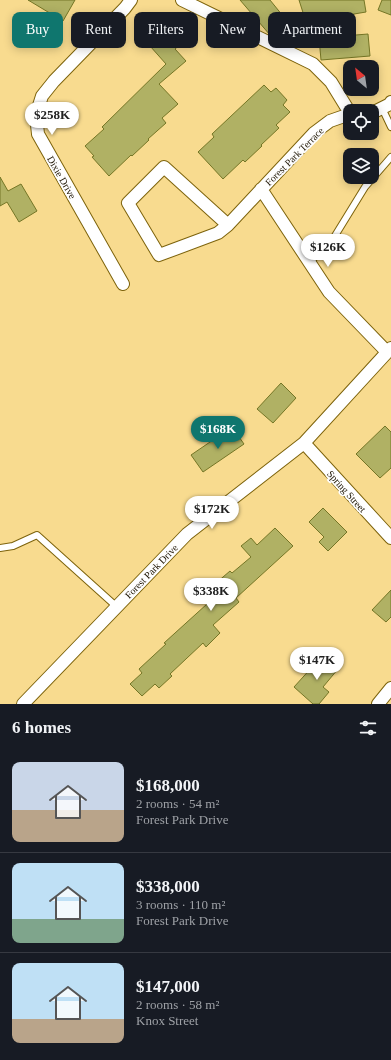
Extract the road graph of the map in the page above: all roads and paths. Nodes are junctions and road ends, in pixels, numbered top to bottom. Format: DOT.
graph roads {
  1 [pos="131,0"];
  2 [pos="182,0"];
  3 [pos="344,104"];
  4 [pos="382,108"];
  5 [pos="343,116"];
  6 [pos="391,127"];
  7 [pos="391,156"];
  8 [pos="261,189"];
  9 [pos="228,225"];
  10 [pos="310,262"];
  11 [pos="123,284"];
  12 [pos="389,350"];
  13 [pos="304,443"];
  14 [pos="391,538"];
  15 [pos="0,548"];
  16 [pos="117,607"];
  17 [pos="390,690"];
  18 [pos="23,704"];
  19 [pos="378,704"];
  1 -- 11 [label="street, Dixie Drive"];
  2 -- 3 [label="street, Forest Park Terrace"];
  4 -- 6 [label="lane"];
  5 -- 8 [label="street, Forest Park Terrace"];
  7 -- 10 [label="lane"];
  8 -- 9 [label="street, Forest Park Terrace"];
  8 -- 10 [label="street, Forest Park Terrace"];
  9 -- 9 [label="street, Forest Park Terrace"];
  10 -- 12 [label="street, Forest Park Terrace"];
  12 -- 13 [label="street, Forest Park Drive"];
  13 -- 14 [label="street, Spring Street"];
  13 -- 16 [label="street, Forest Park Drive"];
  15 -- 16 [label="lane"];
  16 -- 18 [label="street, Forest Park Drive"];
  17 -- 19 [label="street"];
}
